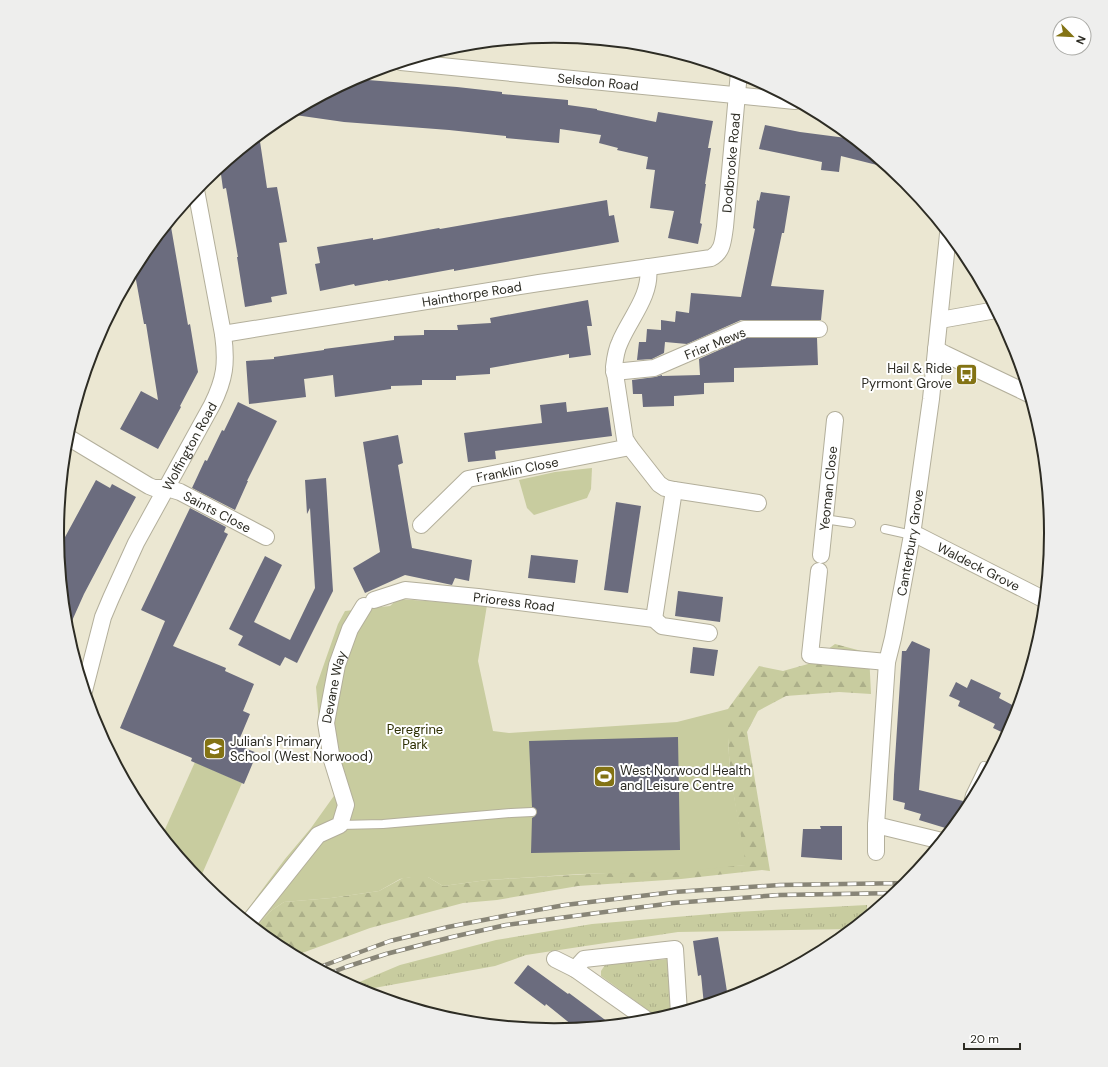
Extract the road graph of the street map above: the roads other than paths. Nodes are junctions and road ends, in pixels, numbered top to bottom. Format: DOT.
graph roads {
  1 [pos="415,63"];
  2 [pos="739,79"];
  3 [pos="738,95"];
  4 [pos="781,100"];
  5 [pos="197,197"];
  6 [pos="947,241"];
  7 [pos="719,252"];
  8 [pos="648,267"];
  9 [pos="991,311"];
  10 [pos="940,320"];
  11 [pos="819,329"];
  12 [pos="223,334"];
  13 [pos="936,349"];
  14 [pos="614,372"];
  15 [pos="1023,391"];
  16 [pos="835,420"];
  17 [pos="73,440"];
  18 [pos="630,447"];
  19 [pos="167,488"];
  20 [pos="674,490"];
  21 [pos="758,503"];
  22 [pos="824,519"];
  23 [pos="851,523"];
  24 [pos="421,525"];
  25 [pos="885,529"];
  26 [pos="912,535"];
  27 [pos="266,537"];
  28 [pos="821,556"];
  29 [pos="819,572"];
  30 [pos="1040,597"];
  31 [pos="369,603"];
  32 [pos="654,619"];
  33 [pos="709,633"];
  34 [pos="887,662"];
  35 [pos="87,681"];
  36 [pos="984,766"];
  37 [pos="974,788"];
  38 [pos="532,812"];
  39 [pos="876,824"];
  40 [pos="340,825"];
  41 [pos="937,840"];
  42 [pos="876,852"];
  43 [pos="251,919"];
  44 [pos="556,959"];
  45 [pos="575,969"];
  46 [pos="679,1008"];
  47 [pos="642,1016"];
  1 -- 3 [label="street, Selsdon Road"];
  2 -- 3 [label="street, Dodbrooke Road"];
  3 -- 4 [label="street, Selsdon Road"];
  3 -- 7 [label="street, Dodbrooke Road"];
  5 -- 12 [label="street, Wolfington Road"];
  6 -- 10 [label="street, Canterbury Grove"];
  7 -- 8 [label="street, Hainthorpe Road"];
  8 -- 12 [label="street, Hainthorpe Road"];
  8 -- 14 [label="street"];
  9 -- 10 [label="street"];
  10 -- 13 [label="street, Canterbury Grove"];
  11 -- 14 [label="street, Friar Mews"];
  12 -- 19 [label="street, Wolfington Road"];
  13 -- 15 [label="street"];
  13 -- 26 [label="street, Canterbury Grove"];
  14 -- 18 [label="street"];
  16 -- 22 [label="street, Yeoman Close"];
  17 -- 19 [label="street, Saints Close"];
  18 -- 20 [label="street"];
  18 -- 24 [label="street, Franklin Close"];
  19 -- 27 [label="street, Saints Close"];
  19 -- 35 [label="street, Wolfington Road"];
  20 -- 21 [label="street"];
  20 -- 32 [label="street"];
  22 -- 23 [label="lane"];
  22 -- 28 [label="street, Yeoman Close"];
  25 -- 26 [label="lane"];
  26 -- 30 [label="street, Waldeck Grove"];
  26 -- 34 [label="street, Canterbury Grove"];
  29 -- 34 [label="street"];
  31 -- 32 [label="street, Prioress Road"];
  31 -- 40 [label="street, Devane Way"];
  32 -- 33 [label="street, Prioress Road"];
  34 -- 39 [label="street, Canterbury Grove"];
  36 -- 37 [label="lane"];
  38 -- 40 [label="lane"];
  39 -- 41 [label="street"];
  39 -- 42 [label="street, Canterbury Grove"];
  40 -- 43 [label="street"];
  44 -- 45 [label="street"];
  45 -- 46 [label="street"];
  45 -- 47 [label="street"];
}
